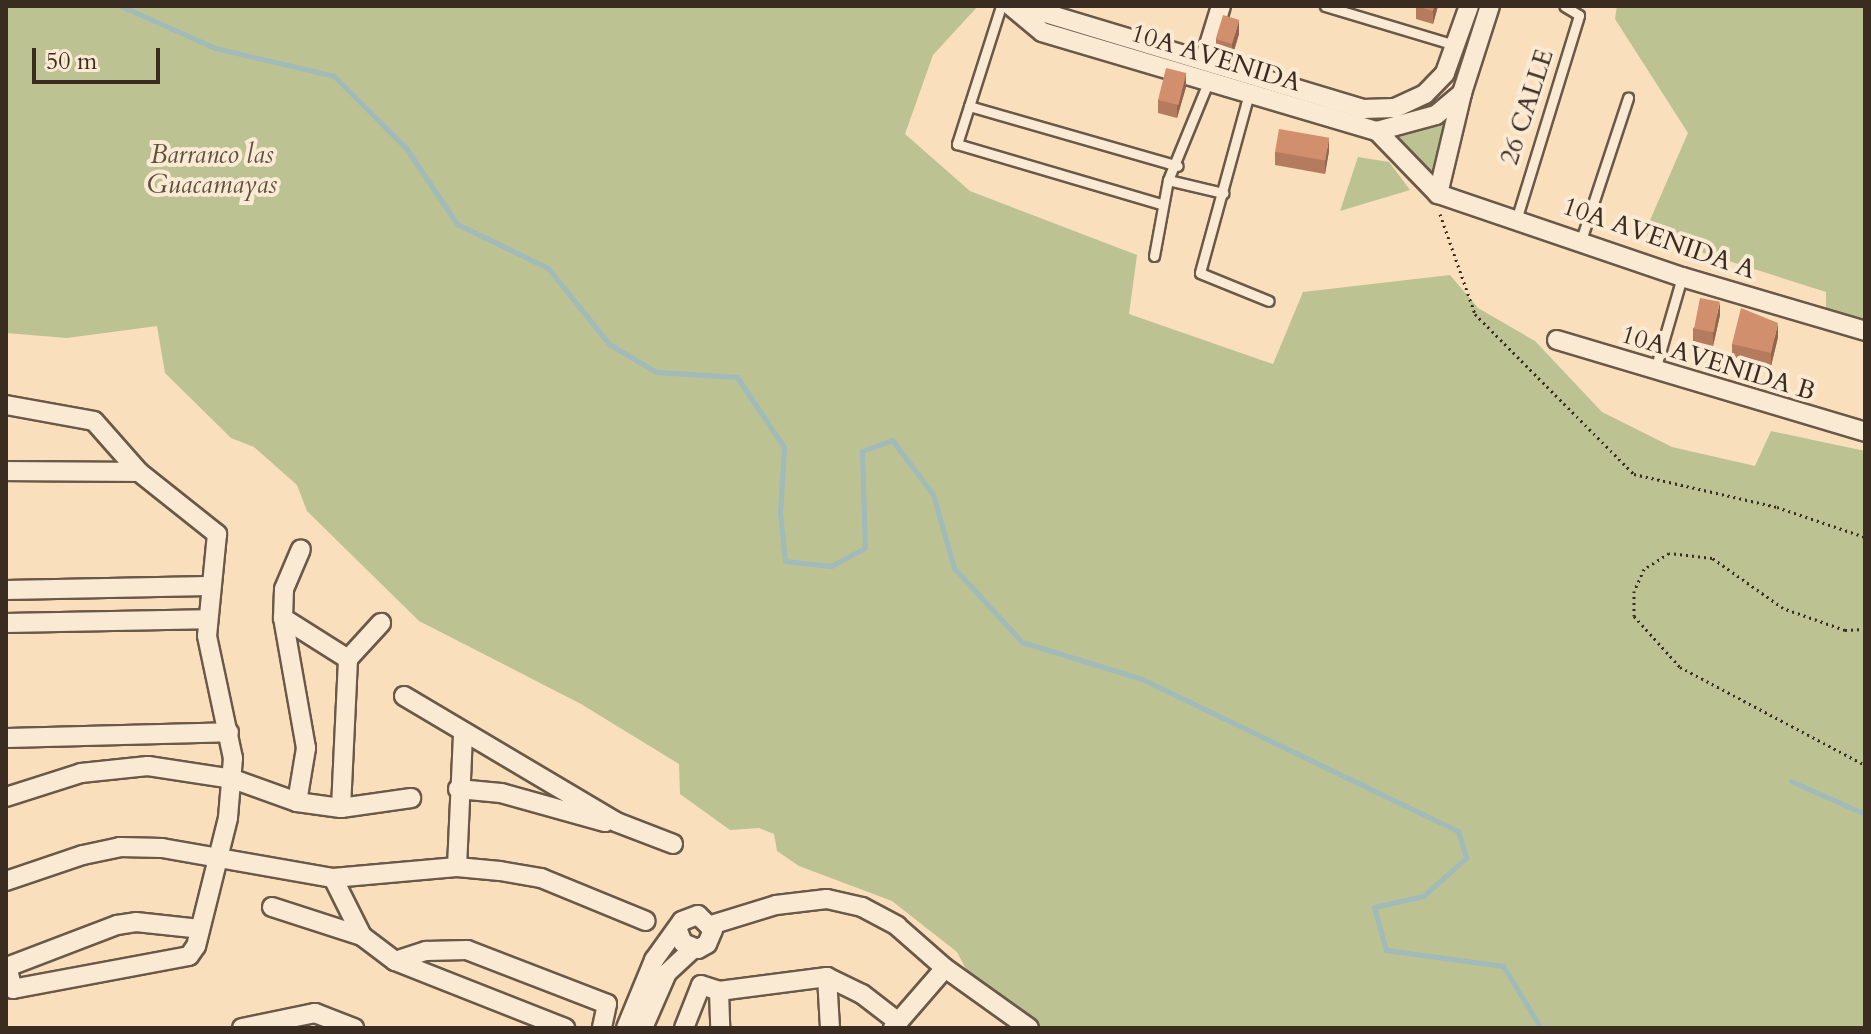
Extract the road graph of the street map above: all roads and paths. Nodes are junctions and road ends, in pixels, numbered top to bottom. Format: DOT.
graph roads {
  1 [pos="1001,6"];
  2 [pos="1011,6"];
  3 [pos="1036,6"];
  4 [pos="1221,6"];
  5 [pos="1325,6"];
  6 [pos="1469,6"];
  7 [pos="1490,6"];
  8 [pos="1564,6"];
  9 [pos="1458,46"];
  10 [pos="1205,58"];
  11 [pos="1207,85"];
  12 [pos="1462,93"];
  13 [pos="1248,97"];
  14 [pos="1628,98"];
  15 [pos="969,106"];
  16 [pos="1377,131"];
  17 [pos="1178,166"];
  18 [pos="1168,180"];
  19 [pos="1223,193"];
  20 [pos="1438,194"];
  21 [pos="1161,204"];
  22 [pos="1517,217"];
  23 [pos="1581,240"];
  24 [pos="1154,256"];
  25 [pos="1682,277"];
  26 [pos="1269,301"];
  27 [pos="1865,331"];
  28 [pos="1557,340"];
  29 [pos="1655,372"];
  30 [pos="6,405"];
  31 [pos="1865,432"];
  32 [pos="6,471"];
  33 [pos="139,472"];
  34 [pos="1865,537"];
  35 [pos="301,549"];
  36 [pos="209,586"];
  37 [pos="6,590"];
  38 [pos="64,591"];
  39 [pos="283,618"];
  40 [pos="206,619"];
  41 [pos="6,623"];
  42 [pos="67,623"];
  43 [pos="381,623"];
  44 [pos="1865,629"];
  45 [pos="348,659"];
  46 [pos="404,696"];
  47 [pos="229,732"];
  48 [pos="463,734"];
  49 [pos="6,738"];
  50 [pos="1865,765"];
  51 [pos="233,779"];
  52 [pos="458,789"];
  53 [pos="6,797"];
  54 [pos="411,798"];
  55 [pos="297,802"];
  56 [pos="341,808"];
  57 [pos="616,822"];
  58 [pos="673,844"];
  59 [pos="216,859"];
  60 [pos="457,867"];
  61 [pos="333,878"];
  62 [pos="6,881"];
  63 [pos="272,907"];
  64 [pos="646,921"];
  65 [pos="711,925"];
  66 [pos="200,929"];
  67 [pos="679,933"];
  68 [pos="362,936"];
  69 [pos="693,949"];
  70 [pos="395,961"];
  71 [pos="945,968"];
  72 [pos="827,977"];
  73 [pos="719,991"];
  74 [pos="895,1025"];
  75 [pos="242,1028"];
  76 [pos="354,1028"];
  77 [pos="565,1028"];
  78 [pos="602,1028"];
  79 [pos="626,1028"];
  80 [pos="643,1028"];
  81 [pos="684,1028"];
  82 [pos="720,1028"];
  83 [pos="830,1028"];
  84 [pos="1028,1028"];
  1 -- 15 [label="lane"];
  2 -- 11 [label="street, 10A AVENIDA"];
  3 -- 10 [label="street, 10A AVENIDA"];
  4 -- 10 [label="street"];
  5 -- 9 [label="lane"];
  6 -- 9 [label="street"];
  7 -- 12 [label="street"];
  8 -- 22 [label="lane, 26 CALLE"];
  9 -- 10 [label="street, 10A AVENIDA"];
  11 -- 13 [label="street, 10A AVENIDA"];
  11 -- 17 [label="lane"];
  12 -- 16 [label="street, 10A AVENIDA"];
  12 -- 20 [label="street"];
  13 -- 16 [label="street, 10A AVENIDA"];
  13 -- 19 [label="lane"];
  14 -- 23 [label="lane"];
  15 -- 17 [label="lane"];
  15 -- 21 [label="lane"];
  16 -- 20 [label="street"];
  17 -- 18 [label="lane"];
  18 -- 19 [label="lane"];
  18 -- 21 [label="lane"];
  19 -- 26 [label="lane"];
  20 -- 22 [label="street, 10A AVENIDA A"];
  20 -- 34 [label="path"];
  21 -- 24 [label="lane"];
  22 -- 23 [label="street, 10A AVENIDA A"];
  23 -- 25 [label="street, 10A AVENIDA A"];
  25 -- 27 [label="street, 10A AVENIDA A"];
  25 -- 29 [label="lane"];
  28 -- 29 [label="street, 10A AVENIDA B"];
  29 -- 31 [label="street, 10A AVENIDA B"];
  30 -- 33 [label="street"];
  32 -- 33 [label="street"];
  33 -- 36 [label="street"];
  35 -- 39 [label="street"];
  36 -- 38 [label="street"];
  36 -- 40 [label="street"];
  37 -- 38 [label="street"];
  38 -- 42 [label="street"];
  39 -- 45 [label="street"];
  39 -- 55 [label="street"];
  40 -- 42 [label="street"];
  40 -- 47 [label="street"];
  41 -- 42 [label="street"];
  43 -- 45 [label="street"];
  44 -- 50 [label="path"];
  45 -- 56 [label="street"];
  46 -- 48 [label="street"];
  47 -- 49 [label="street"];
  47 -- 51 [label="street"];
  48 -- 52 [label="street"];
  48 -- 57 [label="street"];
  51 -- 53 [label="street"];
  51 -- 55 [label="street"];
  51 -- 59 [label="street"];
  52 -- 57 [label="street"];
  52 -- 60 [label="street"];
  54 -- 56 [label="street"];
  55 -- 56 [label="street"];
  57 -- 58 [label="street"];
  59 -- 61 [label="street"];
  59 -- 62 [label="street"];
  59 -- 66 [label="street"];
  60 -- 61 [label="street"];
  60 -- 64 [label="street"];
  61 -- 68 [label="street"];
  63 -- 68 [label="street"];
  65 -- 67 [label="street"];
  65 -- 69 [label="street"];
  65 -- 71 [label="street"];
  66 -- 66 [label="street"];
  67 -- 69 [label="street"];
  67 -- 79 [label="street"];
  68 -- 70 [label="street"];
  69 -- 80 [label="street"];
  70 -- 77 [label="street"];
  70 -- 78 [label="street"];
  71 -- 74 [label="street"];
  71 -- 84 [label="street"];
  72 -- 73 [label="street"];
  72 -- 74 [label="street"];
  72 -- 83 [label="street"];
  73 -- 81 [label="street"];
  73 -- 82 [label="street"];
  75 -- 76 [label="street"];
}
